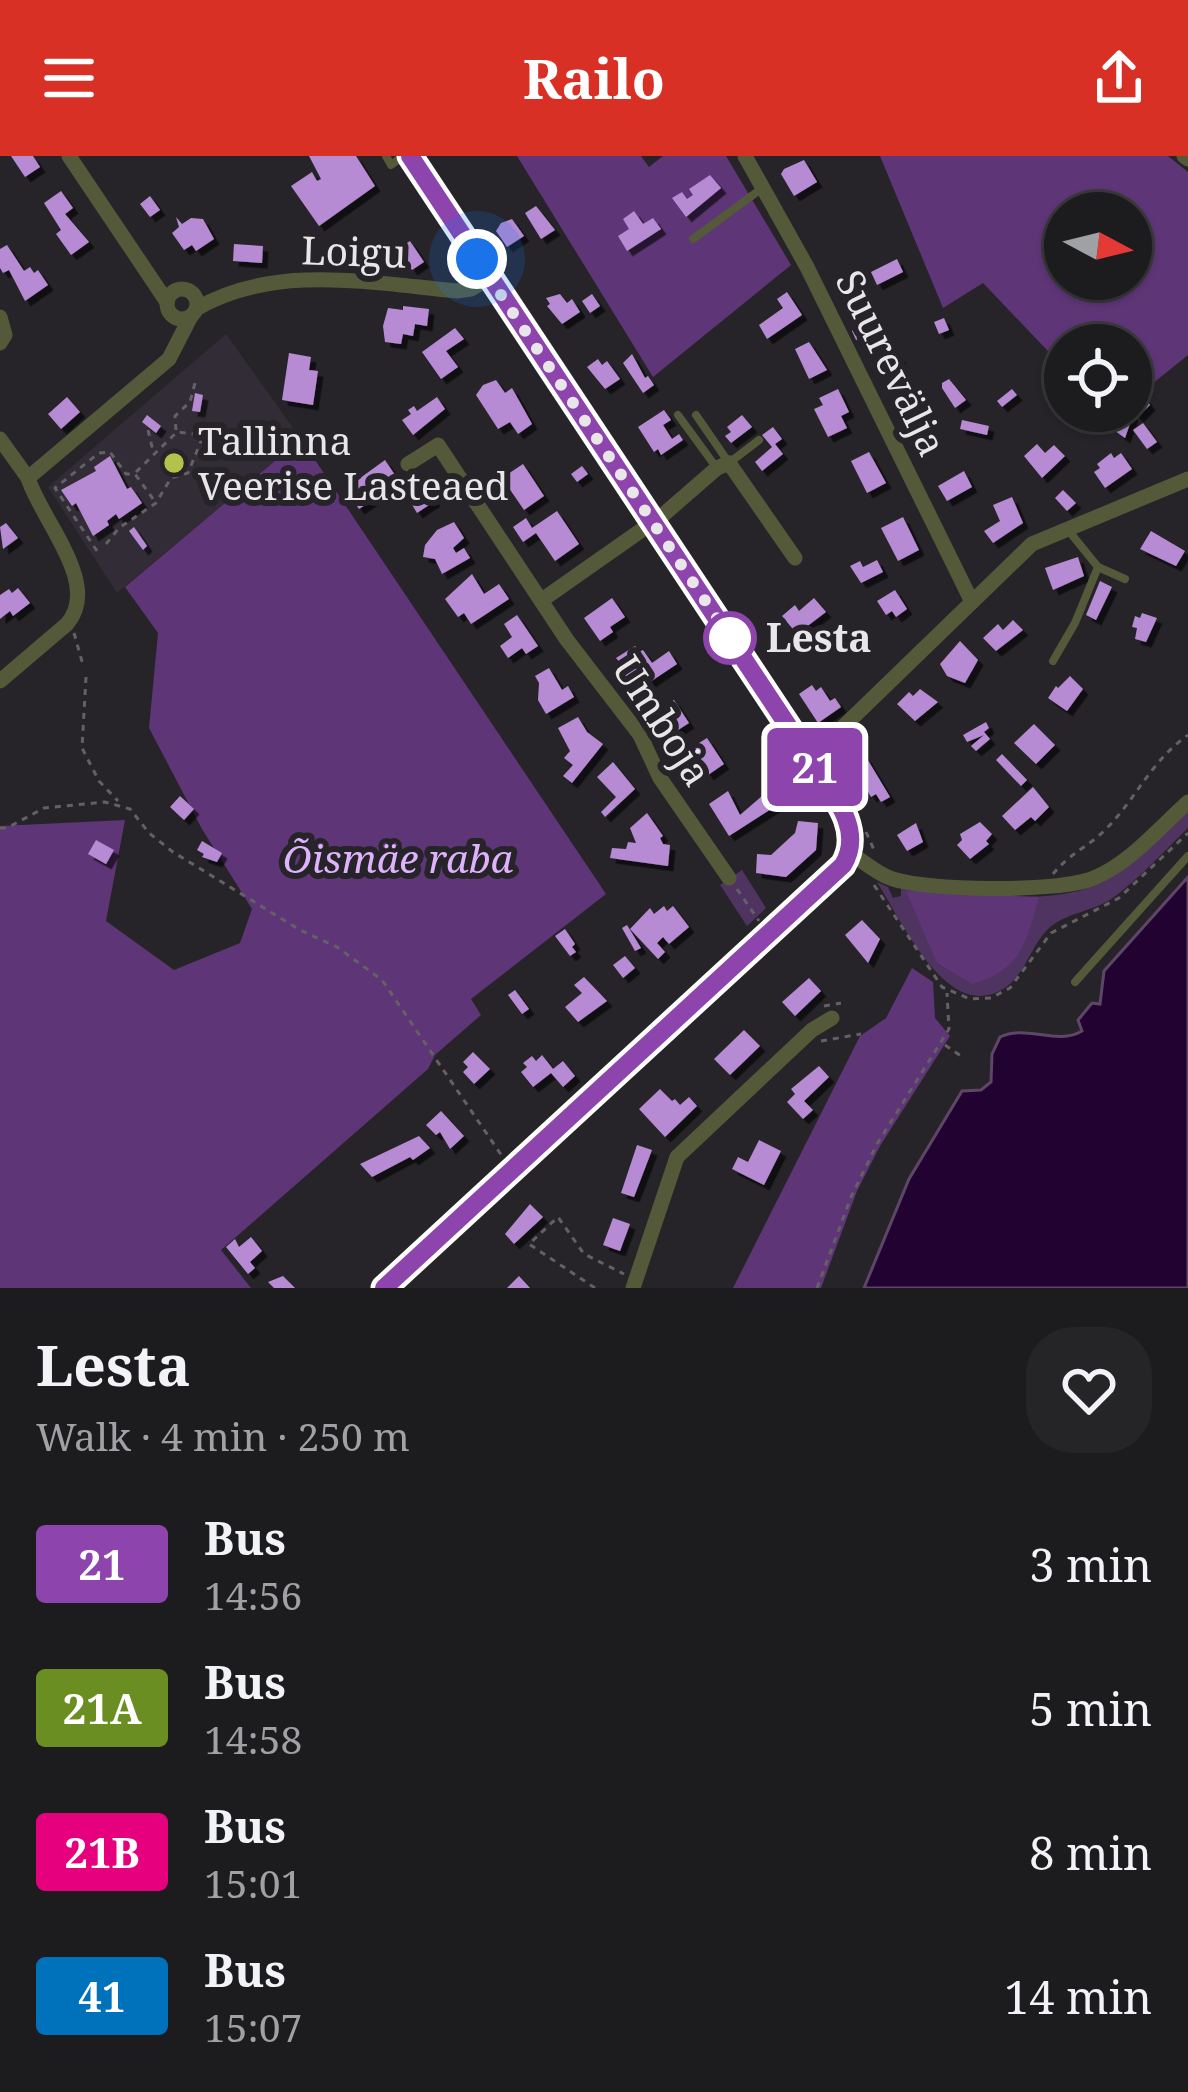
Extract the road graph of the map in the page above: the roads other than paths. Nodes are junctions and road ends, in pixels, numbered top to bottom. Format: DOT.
graph roads {
  1 [pos="70,156"];
  2 [pos="386,156"];
  3 [pos="407,156"];
  4 [pos="747,157"];
  5 [pos="763,188"];
  6 [pos="693,239"];
  7 [pos="490,278"];
  8 [pos="182,304"];
  9 [pos="0,316"];
  10 [pos="0,344"];
  11 [pos="678,415"];
  12 [pos="696,415"];
  13 [pos="0,439"];
  14 [pos="759,440"];
  15 [pos="408,464"];
  16 [pos="723,465"];
  17 [pos="28,478"];
  18 [pos="1188,479"];
  19 [pos="653,522"];
  20 [pos="1067,529"];
  21 [pos="795,558"];
  22 [pos="1098,567"];
  23 [pos="1125,579"];
  24 [pos="542,599"];
  25 [pos="972,602"];
  26 [pos="1053,661"];
  27 [pos="0,681"];
  28 [pos="810,759"];
  29 [pos="1188,802"];
  30 [pos="850,853"];
  31 [pos="1188,856"];
  32 [pos="729,878"];
  33 [pos="1075,982"];
  34 [pos="832,1018"];
  35 [pos="632,1286"];
  36 [pos="384,1288"];
  1 -- 8 [label="street, Loigu"];
  2 -- 3 [label="lane"];
  3 -- 7 [label="street"];
  4 -- 5 [label="street, Suurevälja"];
  5 -- 6 [label="lane"];
  5 -- 25 [label="street, Suurevälja"];
  7 -- 8 [label="street, Loigu"];
  7 -- 19 [label="street"];
  8 -- 17 [label="street"];
  9 -- 10 [label="street"];
  11 -- 16 [label="lane"];
  12 -- 16 [label="lane"];
  13 -- 17 [label="street"];
  14 -- 16 [label="lane"];
  15 -- 24 [label="street, Umboja"];
  16 -- 19 [label="street"];
  16 -- 21 [label="street"];
  17 -- 27 [label="street"];
  18 -- 20 [label="street"];
  19 -- 24 [label="street"];
  19 -- 28 [label="street"];
  20 -- 22 [label="lane"];
  20 -- 25 [label="street"];
  22 -- 23 [label="lane"];
  22 -- 26 [label="lane"];
  24 -- 32 [label="street, Umboja"];
  25 -- 28 [label="street"];
  28 -- 30 [label="street"];
  29 -- 30 [label="street"];
  30 -- 36 [label="street"];
  31 -- 33 [label="lane"];
  34 -- 35 [label="street"];
}
